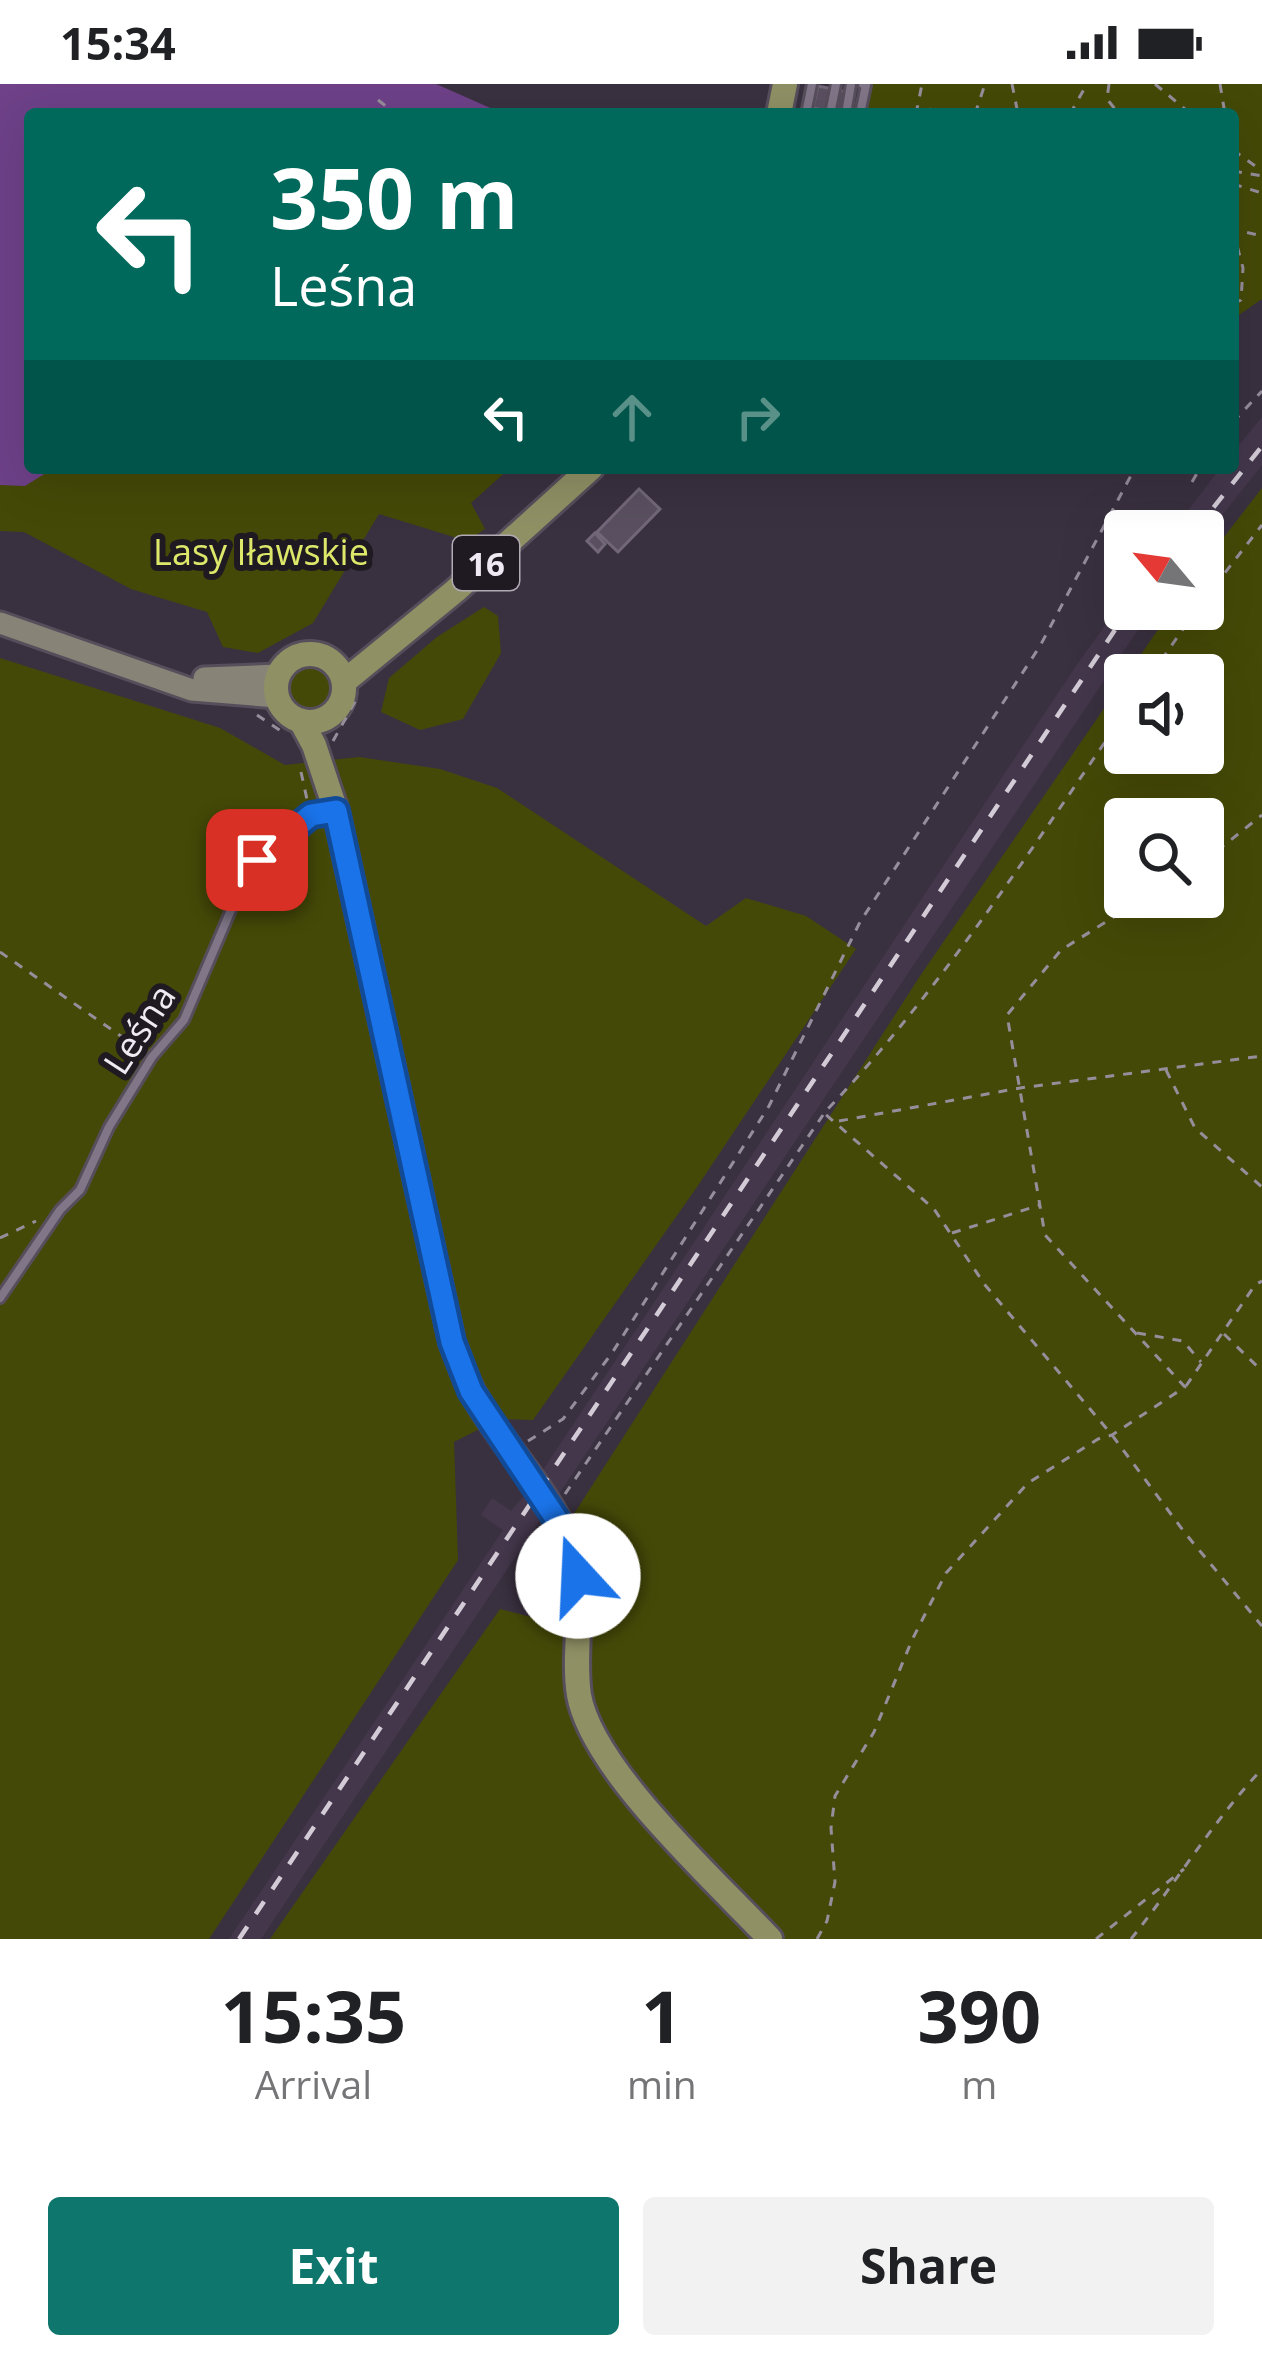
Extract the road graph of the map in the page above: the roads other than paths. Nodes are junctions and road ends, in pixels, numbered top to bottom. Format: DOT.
graph roads {
  1 [pos="583,474"];
  2 [pos="0,623"];
  3 [pos="339,671"];
  4 [pos="278,686"];
  5 [pos="308,727"];
  6 [pos="324,813"];
  7 [pos="0,1298"];
  8 [pos="770,1939"];
  1 -- 3 [label="main road, 16"];
  2 -- 4 [label="main road"];
  3 -- 4 [label="main road, 16"];
  3 -- 5 [label="main road, 16"];
  4 -- 5 [label="main road"];
  5 -- 6 [label="main road"];
  6 -- 7 [label="lane, Leśna"];
  6 -- 8 [label="main road"];
}
